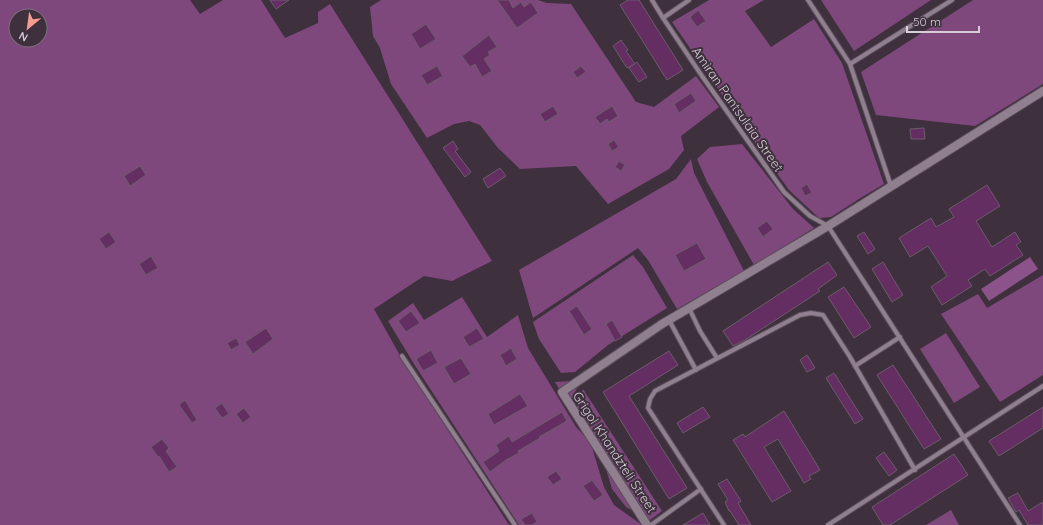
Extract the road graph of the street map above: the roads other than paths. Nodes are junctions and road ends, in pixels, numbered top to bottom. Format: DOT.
graph roads {
  1 [pos="652,0"];
  2 [pos="689,0"];
  3 [pos="808,0"];
  4 [pos="952,0"];
  5 [pos="663,18"];
  6 [pos="850,64"];
  7 [pos="1043,91"];
  8 [pos="891,186"];
  9 [pos="828,226"];
  10 [pos="689,308"];
  11 [pos="669,320"];
  12 [pos="900,337"];
  13 [pos="402,356"];
  14 [pos="717,358"];
  15 [pos="855,366"];
  16 [pos="696,370"];
  17 [pos="1043,386"];
  18 [pos="964,438"];
  19 [pos="915,470"];
  20 [pos="701,489"];
  21 [pos="515,525"];
  22 [pos="647,525"];
  23 [pos="651,525"];
  24 [pos="724,525"];
  25 [pos="828,525"];
  26 [pos="1020,525"];
  1 -- 5 [label="street, Amiran Pantsulaia Street"];
  2 -- 5 [label="street"];
  3 -- 6 [label="street"];
  4 -- 6 [label="street"];
  5 -- 9 [label="street, Amiran Pantsulaia Street"];
  6 -- 8 [label="street"];
  7 -- 8 [label="street"];
  8 -- 9 [label="street"];
  9 -- 10 [label="street"];
  9 -- 12 [label="street"];
  10 -- 11 [label="street"];
  10 -- 14 [label="street"];
  11 -- 16 [label="street"];
  11 -- 22 [label="street, Grigol Khandzteli Street"];
  12 -- 15 [label="street"];
  12 -- 18 [label="street"];
  13 -- 21 [label="street"];
  14 -- 15 [label="street"];
  14 -- 16 [label="street"];
  15 -- 19 [label="street"];
  16 -- 20 [label="street"];
  17 -- 18 [label="street"];
  18 -- 19 [label="street"];
  18 -- 26 [label="street"];
  19 -- 25 [label="street"];
  20 -- 23 [label="street"];
  20 -- 24 [label="street"];
}
